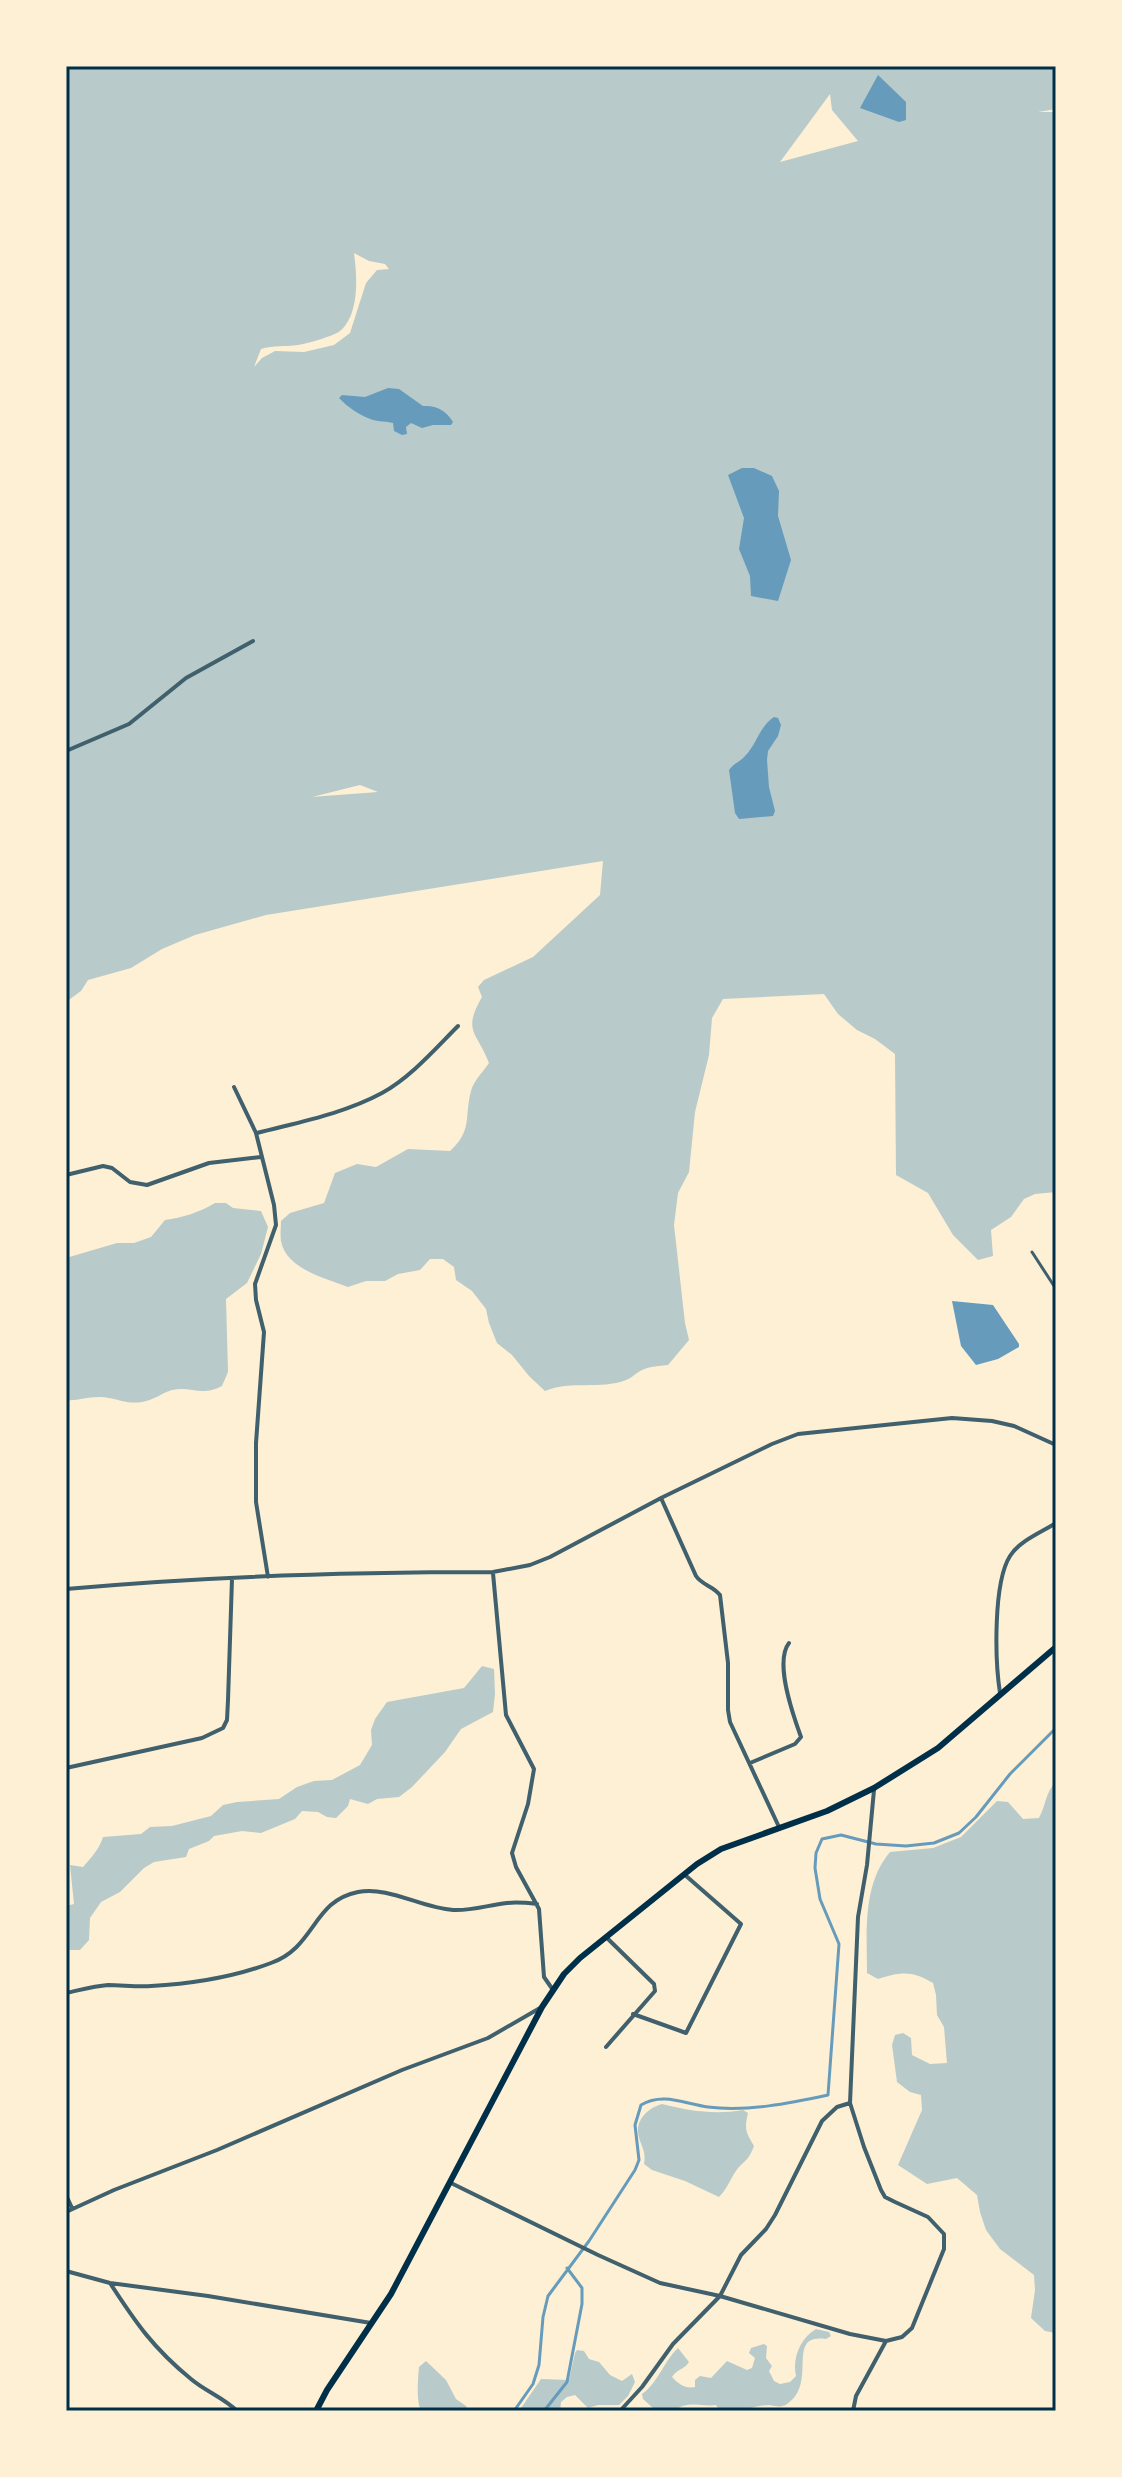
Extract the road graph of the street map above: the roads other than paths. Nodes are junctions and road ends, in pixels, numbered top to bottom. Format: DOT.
graph roads {
  1 [pos="253,641"];
  2 [pos="66,751"];
  3 [pos="458,1026"];
  4 [pos="234,1087"];
  5 [pos="256,1133"];
  6 [pos="261,1157"];
  7 [pos="66,1175"];
  8 [pos="1032,1252"];
  9 [pos="1056,1289"];
  10 [pos="1056,1445"];
  11 [pos="661,1498"];
  12 [pos="1056,1523"];
  13 [pos="493,1572"];
  14 [pos="268,1577"];
  15 [pos="232,1579"];
  16 [pos="66,1589"];
  17 [pos="789,1643"];
  18 [pos="1056,1647"];
  19 [pos="1001,1695"];
  20 [pos="750,1763"];
  21 [pos="66,1768"];
  22 [pos="874,1788"];
  23 [pos="779,1827"];
  24 [pos="685,1875"];
  25 [pos="537,1904"];
  26 [pos="607,1938"];
  27 [pos="553,1990"];
  28 [pos="66,1993"];
  29 [pos="542,2007"];
  30 [pos="633,2014"];
  31 [pos="606,2047"];
  32 [pos="850,2103"];
  33 [pos="451,2183"];
  34 [pos="66,2195"];
  35 [pos="72,2208"];
  36 [pos="66,2212"];
  37 [pos="66,2271"];
  38 [pos="110,2283"];
  39 [pos="720,2296"];
  40 [pos="374,2323"];
  41 [pos="886,2341"];
  42 [pos="237,2411"];
  43 [pos="316,2411"];
  44 [pos="620,2411"];
  45 [pos="853,2411"];
  1 -- 2 [label="street"];
  3 -- 5 [label="street"];
  4 -- 5 [label="street"];
  5 -- 6 [label="street"];
  6 -- 7 [label="street"];
  6 -- 14 [label="street"];
  8 -- 9 [label="street"];
  10 -- 11 [label="street"];
  11 -- 13 [label="street"];
  11 -- 20 [label="street"];
  12 -- 19 [label="street"];
  13 -- 14 [label="street"];
  13 -- 25 [label="street"];
  14 -- 15 [label="street"];
  15 -- 16 [label="street"];
  15 -- 21 [label="street"];
  17 -- 20 [label="street"];
  18 -- 19 [label="main road"];
  19 -- 22 [label="main road"];
  20 -- 23 [label="street"];
  22 -- 23 [label="main road"];
  22 -- 32 [label="street"];
  23 -- 24 [label="main road"];
  24 -- 26 [label="main road"];
  24 -- 30 [label="street"];
  25 -- 27 [label="street"];
  25 -- 28 [label="street"];
  26 -- 27 [label="main road"];
  26 -- 30 [label="street"];
  27 -- 29 [label="main road"];
  29 -- 33 [label="main road"];
  29 -- 35 [label="street"];
  30 -- 31 [label="street"];
  32 -- 39 [label="street"];
  32 -- 41 [label="street"];
  33 -- 39 [label="street"];
  33 -- 40 [label="main road"];
  34 -- 35 [label="street"];
  35 -- 36 [label="street"];
  37 -- 38 [label="street"];
  38 -- 40 [label="street"];
  38 -- 42 [label="street"];
  39 -- 41 [label="street"];
  39 -- 44 [label="street"];
  40 -- 43 [label="main road"];
  41 -- 45 [label="street"];
}
